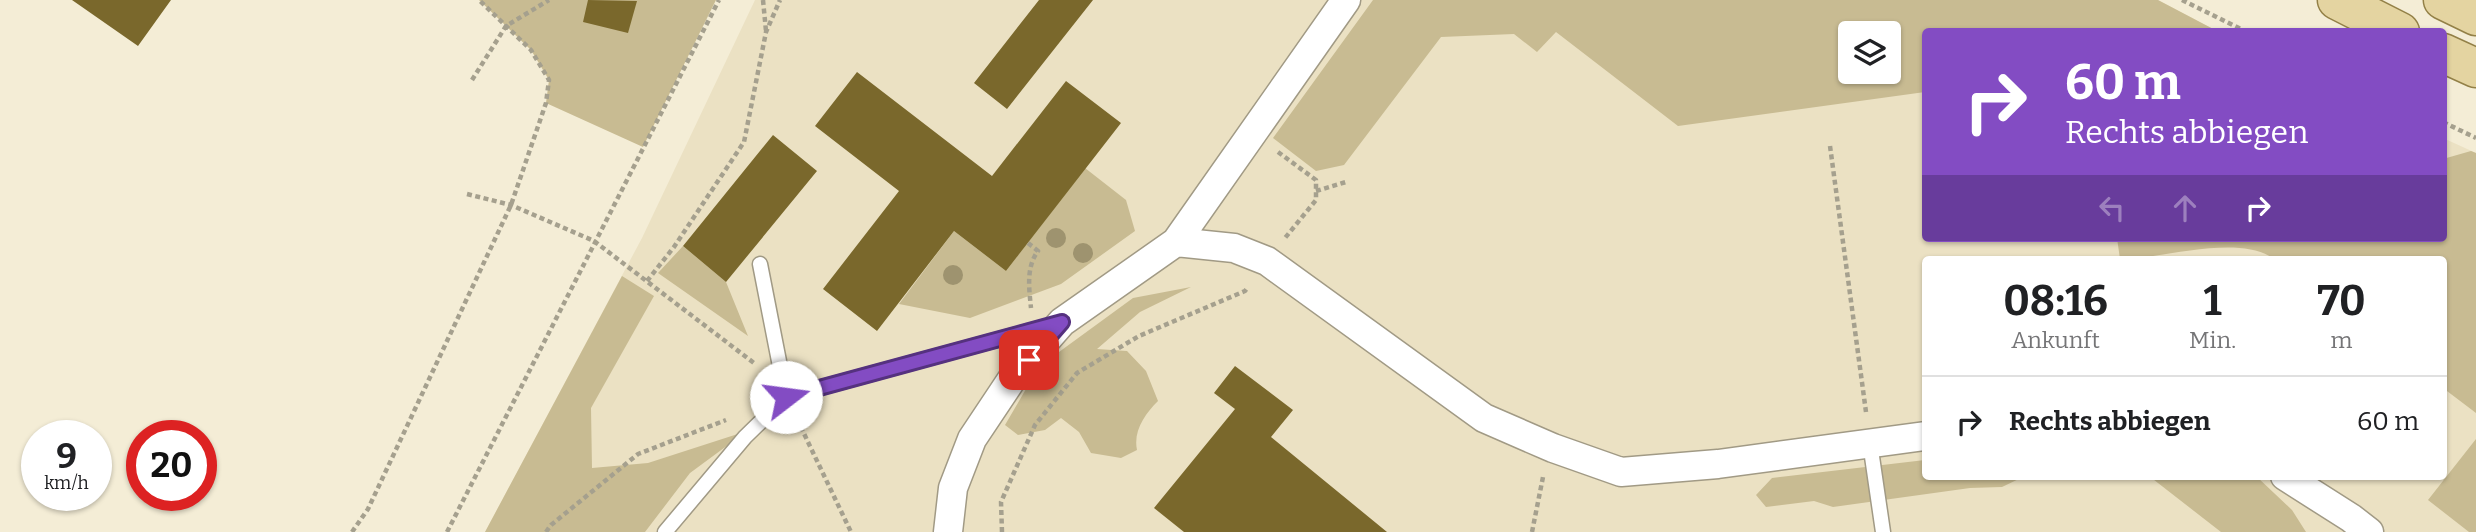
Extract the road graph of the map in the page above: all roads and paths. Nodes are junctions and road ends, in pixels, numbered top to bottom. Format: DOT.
graph roads {
  1 [pos="479,0"];
  2 [pos="549,0"];
  3 [pos="719,0"];
  4 [pos="763,0"];
  5 [pos="780,0"];
  6 [pos="1346,0"];
  7 [pos="2182,0"];
  8 [pos="2337,0"];
  9 [pos="2443,0"];
  10 [pos="2476,16"];
  11 [pos="506,26"];
  12 [pos="2239,28"];
  13 [pos="2392,28"];
  14 [pos="766,32"];
  15 [pos="2447,55"];
  16 [pos="2476,68"];
  17 [pos="472,80"];
  18 [pos="2447,124"];
  19 [pos="1252,133"];
  20 [pos="2476,138"];
  21 [pos="1830,146"];
  22 [pos="1346,182"];
  23 [pos="1316,191"];
  24 [pos="467,194"];
  25 [pos="510,205"];
  26 [pos="594,241"];
  27 [pos="1176,242"];
  28 [pos="1028,243"];
  29 [pos="1267,261"];
  30 [pos="760,264"];
  31 [pos="648,281"];
  32 [pos="1062,322"];
  33 [pos="1034,330"];
  34 [pos="758,366"];
  35 [pos="786,397"];
  36 [pos="1922,436"];
  37 [pos="806,439"];
  38 [pos="1870,443"];
  39 [pos="2291,480"];
  40 [pos="352,532"];
  41 [pos="447,532"];
  42 [pos="546,532"];
  43 [pos="665,532"];
  44 [pos="850,532"];
  45 [pos="948,532"];
  46 [pos="1002,532"];
  47 [pos="1883,532"];
  48 [pos="2369,532"];
  1 -- 11 [label="path"];
  2 -- 11 [label="path"];
  3 -- 26 [label="path"];
  4 -- 14 [label="path"];
  5 -- 14 [label="path"];
  6 -- 19 [label="street"];
  7 -- 12 [label="path"];
  8 -- 13 [label="main road"];
  9 -- 10 [label="main road"];
  11 -- 17 [label="path"];
  11 -- 25 [label="path"];
  14 -- 31 [label="path"];
  15 -- 16 [label="main road"];
  18 -- 20 [label="path"];
  19 -- 23 [label="path"];
  19 -- 27 [label="street"];
  21 -- 38 [label="path"];
  22 -- 23 [label="path"];
  23 -- 29 [label="path"];
  24 -- 25 [label="path"];
  25 -- 26 [label="path"];
  25 -- 40 [label="path"];
  26 -- 31 [label="path"];
  26 -- 41 [label="path"];
  27 -- 29 [label="street"];
  27 -- 32 [label="street"];
  28 -- 33 [label="path"];
  29 -- 38 [label="street"];
  29 -- 46 [label="path"];
  30 -- 35 [label="lane"];
  31 -- 34 [label="path"];
  32 -- 33 [label="lane"];
  32 -- 45 [label="street"];
  33 -- 35 [label="lane"];
  35 -- 42 [label="path"];
  35 -- 43 [label="lane"];
  36 -- 38 [label="street"];
  37 -- 44 [label="path"];
  38 -- 47 [label="lane"];
  39 -- 48 [label="street"];
}
